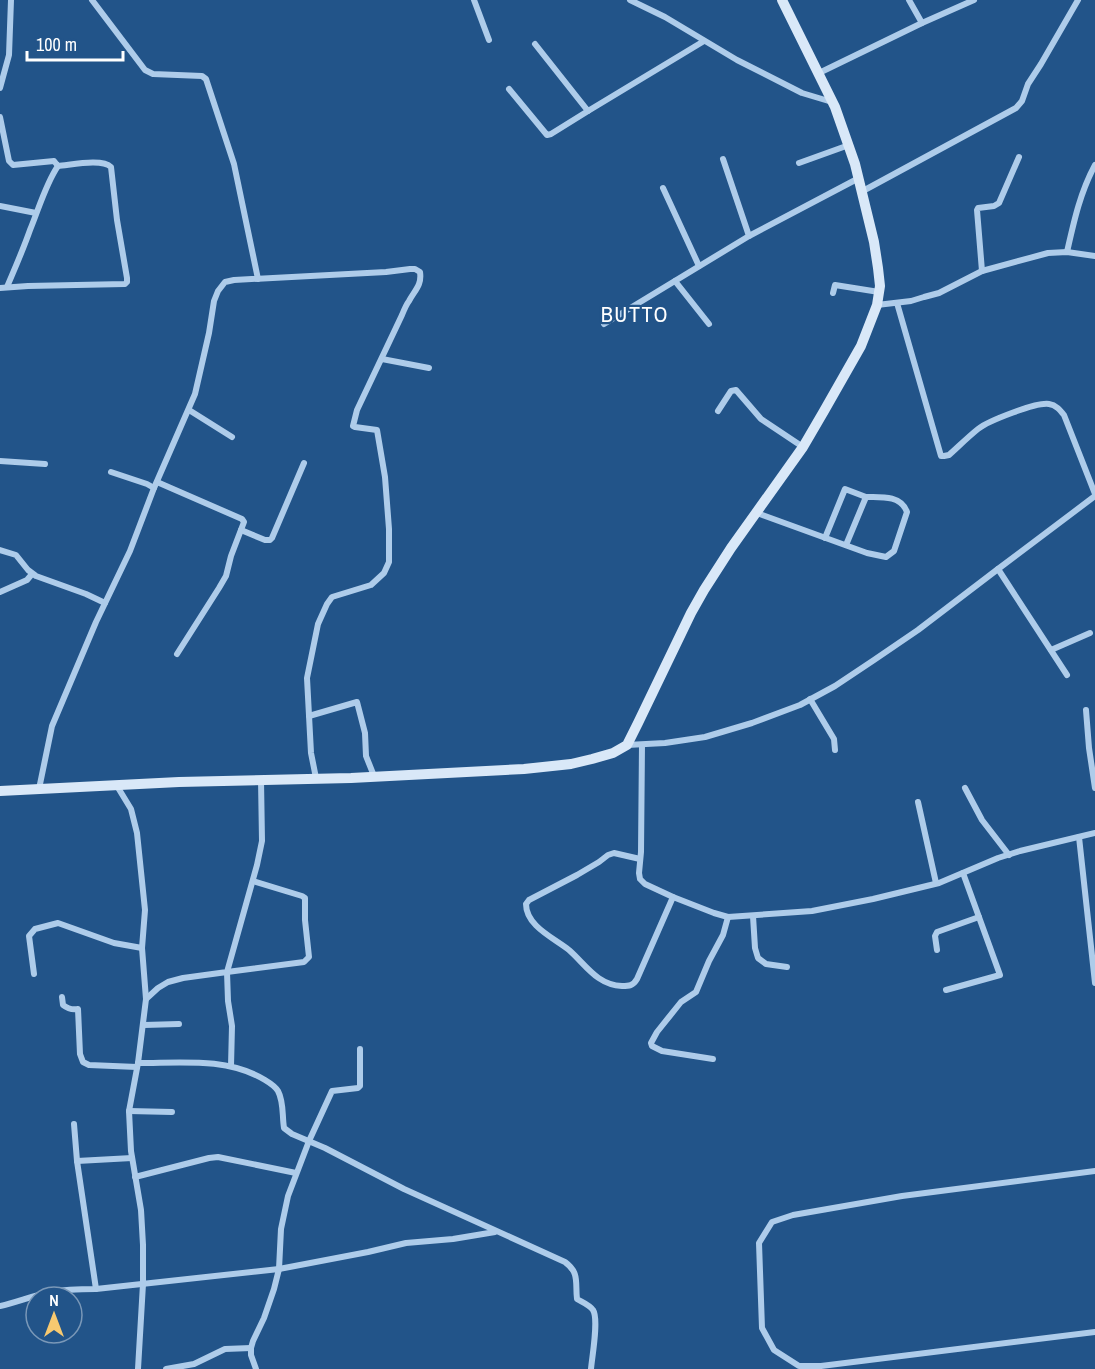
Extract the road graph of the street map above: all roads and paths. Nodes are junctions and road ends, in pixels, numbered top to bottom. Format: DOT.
graph roads {
  1 [pos="11,0"];
  2 [pos="92,0"];
  3 [pos="474,0"];
  4 [pos="630,0"];
  5 [pos="782,0"];
  6 [pos="909,0"];
  7 [pos="974,0"];
  8 [pos="1078,0"];
  9 [pos="922,23"];
  10 [pos="489,40"];
  11 [pos="704,41"];
  12 [pos="535,44"];
  13 [pos="819,73"];
  14 [pos="0,88"];
  15 [pos="509,89"];
  16 [pos="833,102"];
  17 [pos="588,111"];
  18 [pos="0,117"];
  19 [pos="849,145"];
  20 [pos="1019,157"];
  21 [pos="723,159"];
  22 [pos="799,163"];
  23 [pos="1095,165"];
  24 [pos="58,166"];
  25 [pos="859,178"];
  26 [pos="663,188"];
  27 [pos="861,192"];
  28 [pos="0,206"];
  29 [pos="36,213"];
  30 [pos="749,236"];
  31 [pos="1067,252"];
  32 [pos="1095,256"];
  33 [pos="699,266"];
  34 [pos="982,271"];
  35 [pos="258,279"];
  36 [pos="675,281"];
  37 [pos="4,288"];
  38 [pos="879,292"];
  39 [pos="833,293"];
  40 [pos="897,303"];
  41 [pos="877,305"];
  42 [pos="604,324"];
  43 [pos="708,324"];
  44 [pos="382,359"];
  45 [pos="429,368"];
  46 [pos="189,410"];
  47 [pos="718,411"];
  48 [pos="232,437"];
  49 [pos="803,447"];
  50 [pos="0,460"];
  51 [pos="304,463"];
  52 [pos="45,464"];
  53 [pos="111,472"];
  54 [pos="156,485"];
  55 [pos="1095,495"];
  56 [pos="866,497"];
  57 [pos="757,513"];
  58 [pos="241,530"];
  59 [pos="825,537"];
  60 [pos="846,545"];
  61 [pos="0,550"];
  62 [pos="998,568"];
  63 [pos="32,574"];
  64 [pos="0,591"];
  65 [pos="105,603"];
  66 [pos="1090,633"];
  67 [pos="1051,650"];
  68 [pos="177,654"];
  69 [pos="1067,675"];
  70 [pos="810,699"];
  71 [pos="1086,710"];
  72 [pos="309,716"];
  73 [pos="627,745"];
  74 [pos="642,745"];
  75 [pos="835,750"];
  76 [pos="374,776"];
  77 [pos="316,778"];
  78 [pos="261,780"];
  79 [pos="117,785"];
  80 [pos="965,788"];
  81 [pos="1095,788"];
  82 [pos="39,789"];
  83 [pos="0,791"];
  84 [pos="918,802"];
  85 [pos="1095,833"];
  86 [pos="1079,837"];
  87 [pos="1009,855"];
  88 [pos="640,859"];
  89 [pos="963,873"];
  90 [pos="253,881"];
  91 [pos="936,884"];
  92 [pos="672,897"];
  93 [pos="753,916"];
  94 [pos="728,917"];
  95 [pos="979,917"];
  96 [pos="142,948"];
  97 [pos="937,950"];
  98 [pos="787,967"];
  99 [pos="227,972"];
  100 [pos="34,974"];
  101 [pos="1095,983"];
  102 [pos="946,990"];
  103 [pos="63,997"];
  104 [pos="146,999"];
  105 [pos="179,1024"];
  106 [pos="144,1025"];
  107 [pos="360,1049"];
  108 [pos="713,1059"];
  109 [pos="138,1065"];
  110 [pos="231,1066"];
  111 [pos="129,1111"];
  112 [pos="172,1112"];
  113 [pos="74,1124"];
  114 [pos="309,1141"];
  115 [pos="132,1158"];
  116 [pos="76,1161"];
  117 [pos="1095,1171"];
  118 [pos="296,1173"];
  119 [pos="135,1177"];
  120 [pos="496,1232"];
  121 [pos="279,1269"];
  122 [pos="143,1284"];
  123 [pos="96,1289"];
  124 [pos="0,1306"];
  125 [pos="1095,1332"];
  126 [pos="251,1348"];
  127 [pos="138,1369"];
  128 [pos="166,1369"];
  129 [pos="256,1369"];
  130 [pos="591,1369"];
  1 -- 14 [label="street"];
  2 -- 35 [label="street"];
  3 -- 10 [label="street"];
  4 -- 11 [label="street"];
  5 -- 13 [label="street"];
  6 -- 9 [label="street"];
  7 -- 9 [label="street"];
  8 -- 27 [label="street"];
  9 -- 13 [label="street"];
  11 -- 16 [label="street"];
  11 -- 17 [label="street"];
  12 -- 17 [label="street"];
  13 -- 16 [label="street"];
  15 -- 17 [label="street"];
  16 -- 19 [label="street"];
  18 -- 24 [label="street"];
  19 -- 22 [label="street"];
  19 -- 25 [label="street"];
  20 -- 34 [label="street"];
  21 -- 30 [label="street"];
  23 -- 31 [label="street"];
  24 -- 29 [label="street"];
  24 -- 37 [label="street"];
  25 -- 27 [label="street"];
  25 -- 30 [label="street"];
  26 -- 33 [label="street"];
  27 -- 38 [label="street"];
  28 -- 29 [label="street"];
  29 -- 37 [label="street"];
  30 -- 33 [label="street"];
  31 -- 32 [label="street"];
  31 -- 34 [label="street"];
  33 -- 36 [label="street"];
  34 -- 40 [label="street"];
  35 -- 44 [label="street"];
  35 -- 46 [label="street"];
  36 -- 42 [label="street"];
  36 -- 43 [label="street"];
  38 -- 39 [label="street"];
  38 -- 41 [label="street"];
  40 -- 41 [label="street"];
  40 -- 55 [label="street"];
  41 -- 49 [label="street"];
  44 -- 45 [label="street"];
  44 -- 72 [label="street"];
  46 -- 48 [label="street"];
  46 -- 54 [label="street"];
  47 -- 49 [label="street"];
  49 -- 57 [label="street"];
  50 -- 52 [label="street"];
  51 -- 58 [label="street"];
  53 -- 54 [label="street"];
  54 -- 58 [label="street"];
  54 -- 65 [label="street"];
  55 -- 62 [label="street"];
  56 -- 59 [label="street"];
  56 -- 60 [label="street"];
  56 -- 60 [label="street"];
  57 -- 59 [label="street"];
  57 -- 73 [label="street"];
  58 -- 68 [label="street"];
  59 -- 60 [label="street"];
  61 -- 63 [label="street"];
  62 -- 67 [label="street"];
  62 -- 70 [label="street"];
  63 -- 64 [label="street"];
  63 -- 65 [label="street"];
  65 -- 82 [label="street"];
  66 -- 67 [label="street"];
  67 -- 69 [label="street"];
  70 -- 74 [label="street"];
  70 -- 75 [label="street"];
  71 -- 81 [label="street"];
  72 -- 76 [label="street"];
  72 -- 77 [label="street"];
  73 -- 74 [label="street"];
  73 -- 76 [label="street"];
  74 -- 88 [label="street"];
  76 -- 77 [label="street"];
  77 -- 78 [label="street"];
  78 -- 79 [label="street"];
  78 -- 90 [label="street"];
  79 -- 82 [label="street"];
  79 -- 96 [label="street"];
  80 -- 87 [label="street"];
  82 -- 83 [label="street"];
  84 -- 91 [label="street"];
  85 -- 86 [label="street"];
  86 -- 87 [label="street"];
  86 -- 101 [label="street"];
  87 -- 89 [label="street"];
  88 -- 92 [label="street"];
  88 -- 92 [label="street"];
  89 -- 91 [label="street"];
  89 -- 95 [label="street"];
  90 -- 99 [label="street"];
  90 -- 99 [label="street"];
  91 -- 93 [label="street"];
  92 -- 94 [label="street"];
  93 -- 94 [label="street"];
  93 -- 98 [label="street"];
  94 -- 108 [label="street"];
  95 -- 97 [label="street"];
  95 -- 102 [label="street"];
  96 -- 100 [label="street"];
  96 -- 104 [label="street"];
  99 -- 104 [label="street"];
  99 -- 110 [label="street"];
  103 -- 109 [label="street"];
  104 -- 106 [label="street"];
  105 -- 106 [label="street"];
  106 -- 109 [label="street"];
  107 -- 114 [label="street"];
  109 -- 110 [label="street"];
  109 -- 111 [label="street"];
  110 -- 114 [label="street"];
  111 -- 112 [label="street"];
  111 -- 115 [label="street"];
  113 -- 116 [label="street"];
  114 -- 118 [label="street"];
  114 -- 120 [label="street"];
  115 -- 116 [label="street"];
  115 -- 119 [label="street"];
  116 -- 123 [label="street"];
  117 -- 125 [label="street"];
  118 -- 119 [label="street"];
  118 -- 121 [label="street"];
  119 -- 122 [label="street"];
  120 -- 121 [label="street"];
  120 -- 130 [label="street"];
  121 -- 122 [label="street"];
  121 -- 126 [label="street"];
  122 -- 123 [label="street"];
  122 -- 127 [label="street"];
  123 -- 124 [label="street"];
  126 -- 128 [label="street"];
  126 -- 129 [label="street"];
}
